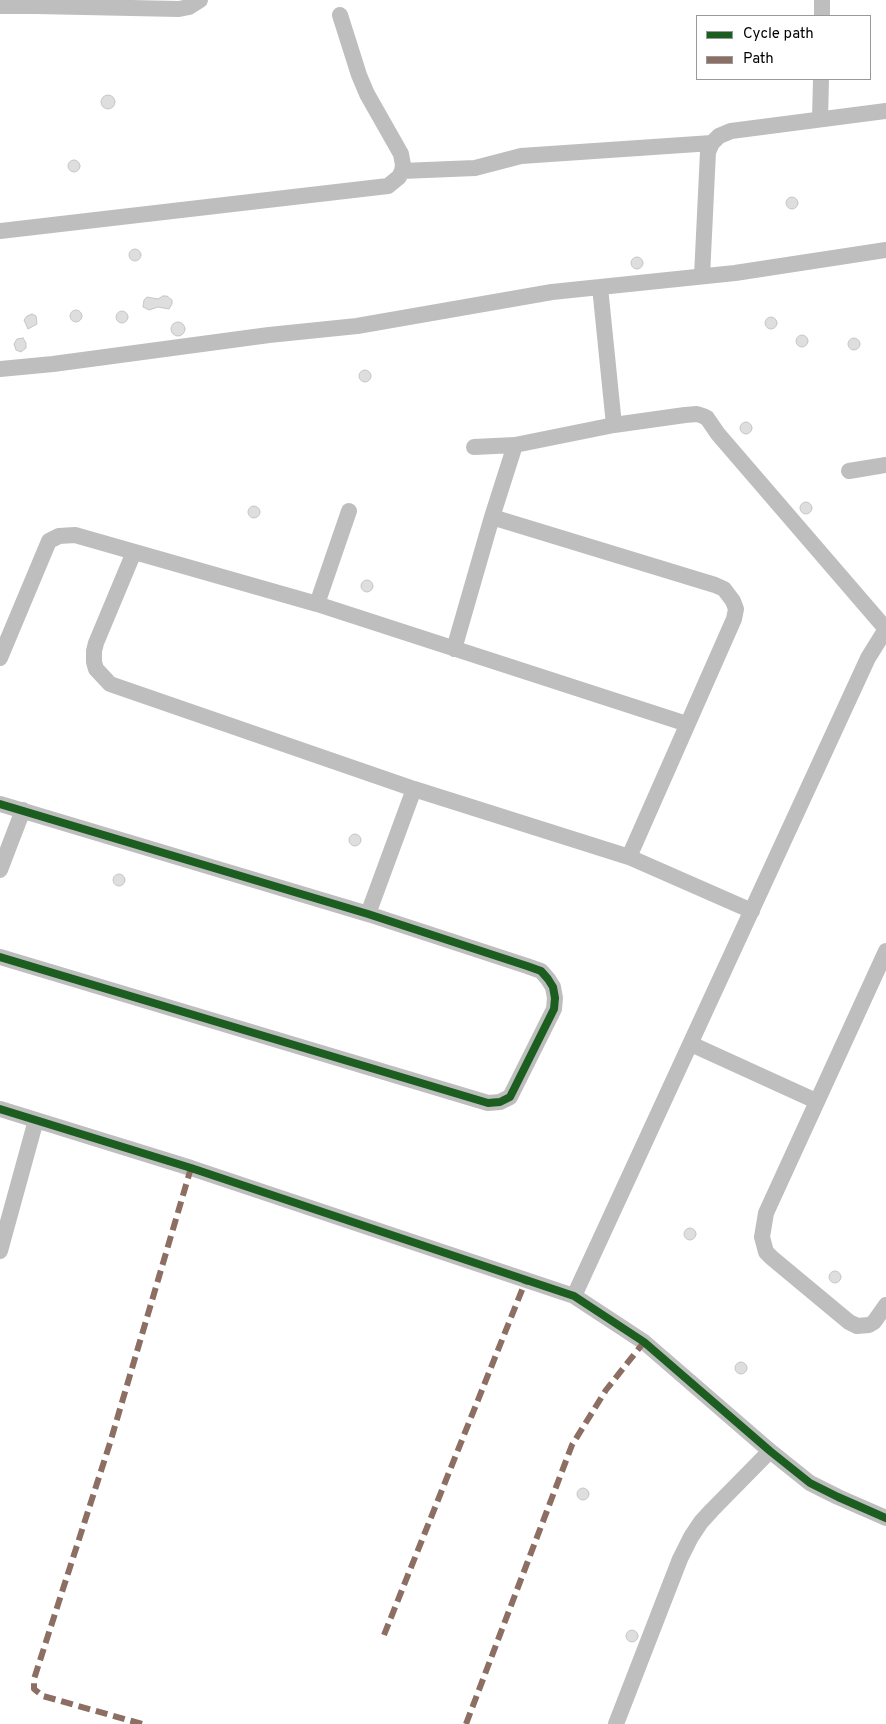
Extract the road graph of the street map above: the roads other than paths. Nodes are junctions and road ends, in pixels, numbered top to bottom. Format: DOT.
graph roads {
  1 [pos="200,0"];
  2 [pos="822,0"];
  3 [pos="36,3"];
  4 [pos="0,6"];
  5 [pos="340,15"];
  6 [pos="822,15"];
  7 [pos="821,80"];
  8 [pos="886,111"];
  9 [pos="820,119"];
  10 [pos="712,142"];
  11 [pos="402,171"];
  12 [pos="0,231"];
  13 [pos="886,250"];
  14 [pos="702,276"];
  15 [pos="600,287"];
  16 [pos="0,369"];
  17 [pos="614,425"];
  18 [pos="515,444"];
  19 [pos="474,447"];
  20 [pos="886,465"];
  21 [pos="849,471"];
  22 [pos="349,511"];
  23 [pos="492,516"];
  24 [pos="134,552"];
  25 [pos="317,604"];
  26 [pos="886,629"];
  27 [pos="454,649"];
  28 [pos="0,658"];
  29 [pos="687,724"];
  30 [pos="414,789"];
  31 [pos="0,804"];
  32 [pos="23,810"];
  33 [pos="629,857"];
  34 [pos="0,870"];
  35 [pos="752,911"];
  36 [pos="368,914"];
  37 [pos="886,951"];
  38 [pos="0,957"];
  39 [pos="691,1044"];
  40 [pos="816,1101"];
  41 [pos="0,1109"];
  42 [pos="36,1120"];
  43 [pos="0,1251"];
  44 [pos="574,1296"];
  45 [pos="886,1305"];
  46 [pos="770,1451"];
  47 [pos="886,1518"];
  48 [pos="616,1724"];
  1 -- 3 [label="street"];
  2 -- 6 [label="street"];
  3 -- 4 [label="street"];
  5 -- 11 [label="street"];
  7 -- 9 [label="street"];
  8 -- 9 [label="street"];
  9 -- 10 [label="street"];
  10 -- 11 [label="street"];
  10 -- 14 [label="street"];
  11 -- 12 [label="street"];
  13 -- 14 [label="street"];
  14 -- 15 [label="street"];
  15 -- 16 [label="street"];
  15 -- 17 [label="street"];
  17 -- 18 [label="street"];
  17 -- 26 [label="street"];
  18 -- 19 [label="street"];
  18 -- 23 [label="street"];
  20 -- 21 [label="street"];
  22 -- 25 [label="street"];
  23 -- 27 [label="street"];
  23 -- 29 [label="street"];
  24 -- 25 [label="street"];
  24 -- 28 [label="street"];
  24 -- 30 [label="street"];
  25 -- 27 [label="street"];
  26 -- 35 [label="street"];
  27 -- 29 [label="street"];
  29 -- 33 [label="street"];
  30 -- 33 [label="street"];
  30 -- 36 [label="street"];
  31 -- 32 [label="street"];
  32 -- 34 [label="street"];
  32 -- 36 [label="street"];
  33 -- 35 [label="street"];
  35 -- 39 [label="street"];
  36 -- 38 [label="street"];
  37 -- 40 [label="street"];
  39 -- 40 [label="street"];
  39 -- 44 [label="street"];
  40 -- 45 [label="street"];
  41 -- 42 [label="street"];
  42 -- 43 [label="street"];
  42 -- 44 [label="street"];
  44 -- 46 [label="street"];
  46 -- 47 [label="street"];
  46 -- 48 [label="street"];
}
